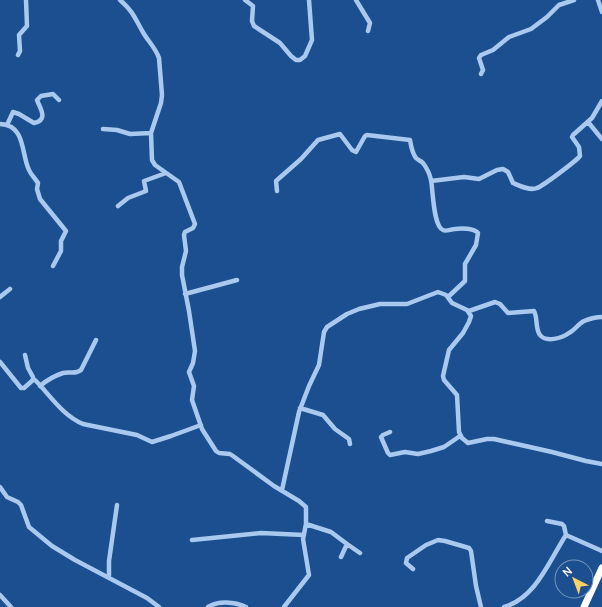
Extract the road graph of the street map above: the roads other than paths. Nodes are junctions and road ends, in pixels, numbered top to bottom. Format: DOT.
graph roads {
  1 [pos="26,0"];
  2 [pos="120,0"];
  3 [pos="246,0"];
  4 [pos="309,0"];
  5 [pos="356,0"];
  6 [pos="574,0"];
  7 [pos="598,0"];
  8 [pos="602,12"];
  9 [pos="368,31"];
  10 [pos="18,55"];
  11 [pos="481,74"];
  12 [pos="59,100"];
  13 [pos="602,101"];
  14 [pos="588,122"];
  15 [pos="0,124"];
  16 [pos="6,125"];
  17 [pos="103,129"];
  18 [pos="151,133"];
  19 [pos="602,139"];
  20 [pos="166,173"];
  21 [pos="431,181"];
  22 [pos="277,191"];
  23 [pos="118,206"];
  24 [pos="53,266"];
  25 [pos="237,280"];
  26 [pos="10,289"];
  27 [pos="185,294"];
  28 [pos="0,297"];
  29 [pos="448,297"];
  30 [pos="469,311"];
  31 [pos="602,317"];
  32 [pos="96,340"];
  33 [pos="25,355"];
  34 [pos="0,362"];
  35 [pos="34,380"];
  36 [pos="40,386"];
  37 [pos="300,408"];
  38 [pos="201,425"];
  39 [pos="390,432"];
  40 [pos="460,436"];
  41 [pos="350,444"];
  42 [pos="602,464"];
  43 [pos="0,487"];
  44 [pos="282,490"];
  45 [pos="117,505"];
  46 [pos="547,521"];
  47 [pos="306,524"];
  48 [pos="304,535"];
  49 [pos="566,535"];
  50 [pos="192,540"];
  51 [pos="347,544"];
  52 [pos="602,551"];
  53 [pos="360,553"];
  54 [pos="341,557"];
  55 [pos="602,568"];
  56 [pos="413,569"];
  57 [pos="109,577"];
  58 [pos="0,595"];
  59 [pos="11,607"];
  60 [pos="159,607"];
  61 [pos="208,607"];
  62 [pos="246,607"];
  63 [pos="284,607"];
  64 [pos="481,607"];
  65 [pos="504,607"];
  66 [pos="584,607"];
  1 -- 10 [label="street"];
  2 -- 18 [label="street"];
  3 -- 4 [label="street"];
  5 -- 9 [label="street"];
  6 -- 11 [label="street"];
  7 -- 8 [label="street"];
  12 -- 16 [label="street"];
  13 -- 14 [label="street"];
  14 -- 19 [label="street"];
  14 -- 21 [label="street"];
  15 -- 16 [label="street"];
  16 -- 24 [label="street"];
  17 -- 18 [label="street"];
  18 -- 20 [label="street"];
  20 -- 23 [label="street"];
  20 -- 27 [label="street"];
  21 -- 22 [label="street"];
  21 -- 29 [label="street"];
  25 -- 27 [label="street"];
  26 -- 28 [label="street"];
  27 -- 38 [label="street"];
  29 -- 30 [label="street"];
  29 -- 37 [label="street"];
  30 -- 31 [label="street"];
  30 -- 40 [label="street"];
  32 -- 36 [label="street"];
  33 -- 35 [label="street"];
  34 -- 35 [label="street"];
  35 -- 36 [label="street"];
  36 -- 38 [label="street"];
  37 -- 41 [label="street"];
  37 -- 44 [label="street"];
  38 -- 44 [label="street"];
  39 -- 40 [label="street"];
  40 -- 42 [label="street"];
  43 -- 57 [label="street"];
  44 -- 47 [label="street"];
  45 -- 57 [label="street"];
  46 -- 49 [label="street"];
  47 -- 48 [label="street"];
  47 -- 51 [label="street"];
  48 -- 50 [label="street"];
  48 -- 63 [label="street"];
  49 -- 52 [label="street"];
  49 -- 65 [label="street"];
  51 -- 53 [label="street"];
  51 -- 54 [label="street"];
  55 -- 66 [label="highway"];
  56 -- 64 [label="street"];
  57 -- 60 [label="street"];
  58 -- 59 [label="street"];
  61 -- 62 [label="street"];
}
